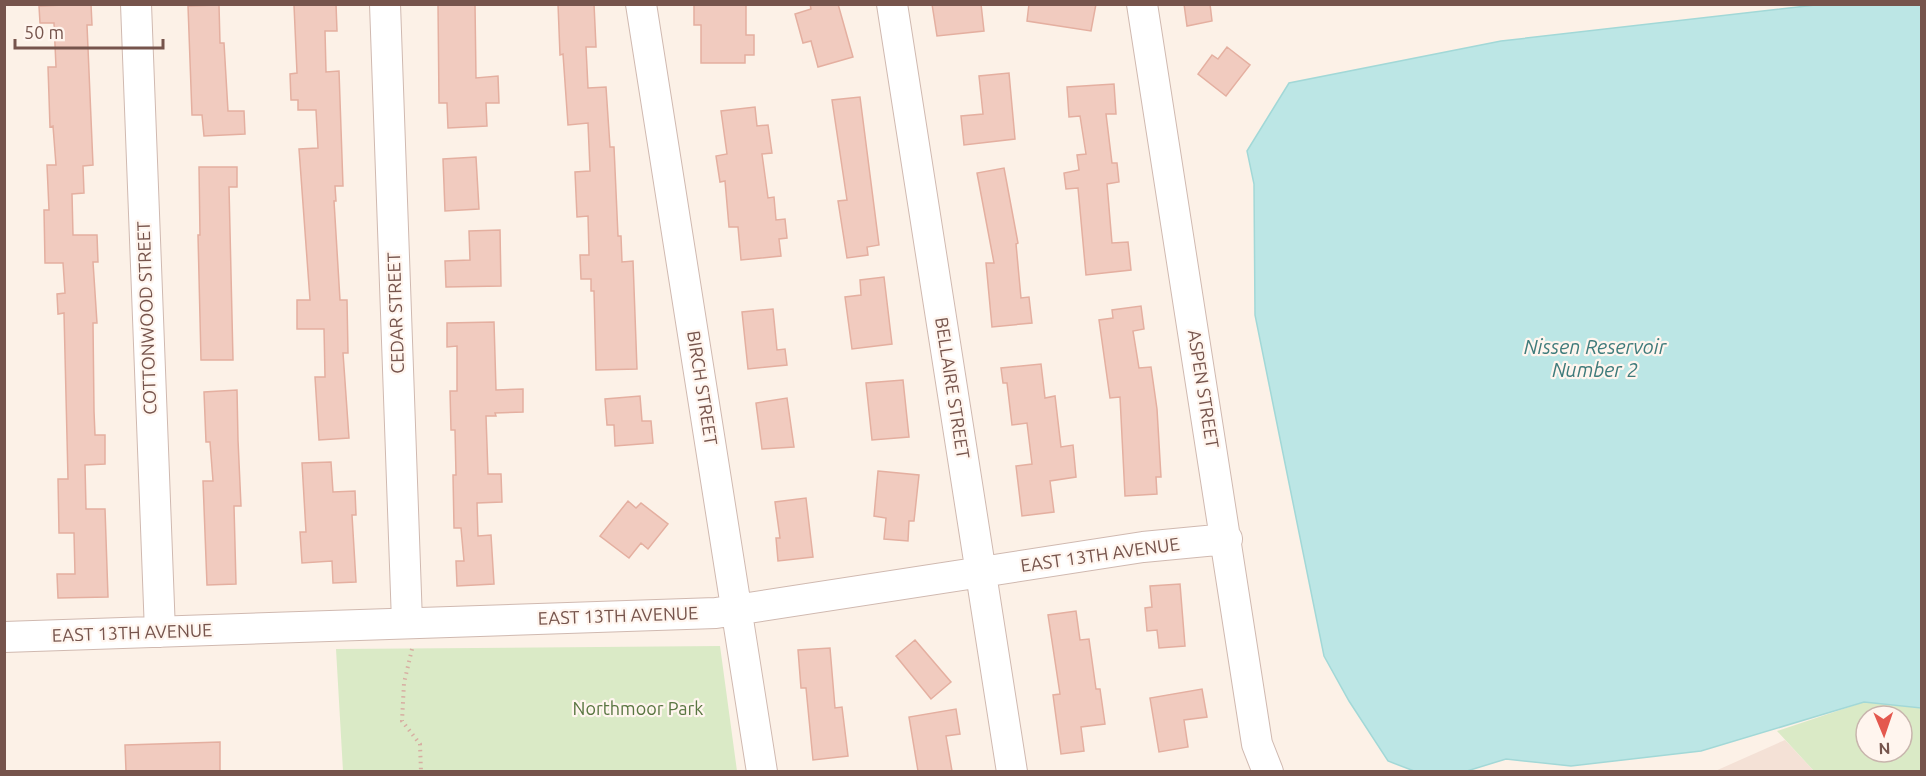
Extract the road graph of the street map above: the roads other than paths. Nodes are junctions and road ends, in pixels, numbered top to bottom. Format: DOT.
graph roads {
  1 [pos="136,4"];
  2 [pos="385,4"];
  3 [pos="641,4"];
  4 [pos="892,4"];
  5 [pos="1142,4"];
  6 [pos="1227,539"];
  7 [pos="980,573"];
  8 [pos="737,610"];
  9 [pos="160,632"];
  10 [pos="410,635"];
  11 [pos="4,638"];
  12 [pos="762,771"];
  13 [pos="1012,771"];
  14 [pos="1268,771"];
  1 -- 9 [label="street, COTTONWOOD STREET"];
  2 -- 10 [label="street, CEDAR STREET"];
  3 -- 8 [label="street, BIRCH STREET"];
  4 -- 7 [label="street, BELLAIRE STREET"];
  5 -- 6 [label="street, ASPEN STREET"];
  6 -- 7 [label="street, EAST 13TH AVENUE"];
  6 -- 14 [label="street, ASPEN STREET"];
  7 -- 8 [label="street, EAST 13TH AVENUE"];
  7 -- 13 [label="street, BELLAIRE STREET"];
  8 -- 10 [label="street, EAST 13TH AVENUE"];
  8 -- 12 [label="street, BIRCH STREET"];
  9 -- 10 [label="street, EAST 13TH AVENUE"];
  9 -- 11 [label="street, EAST 13TH AVENUE"];
}
